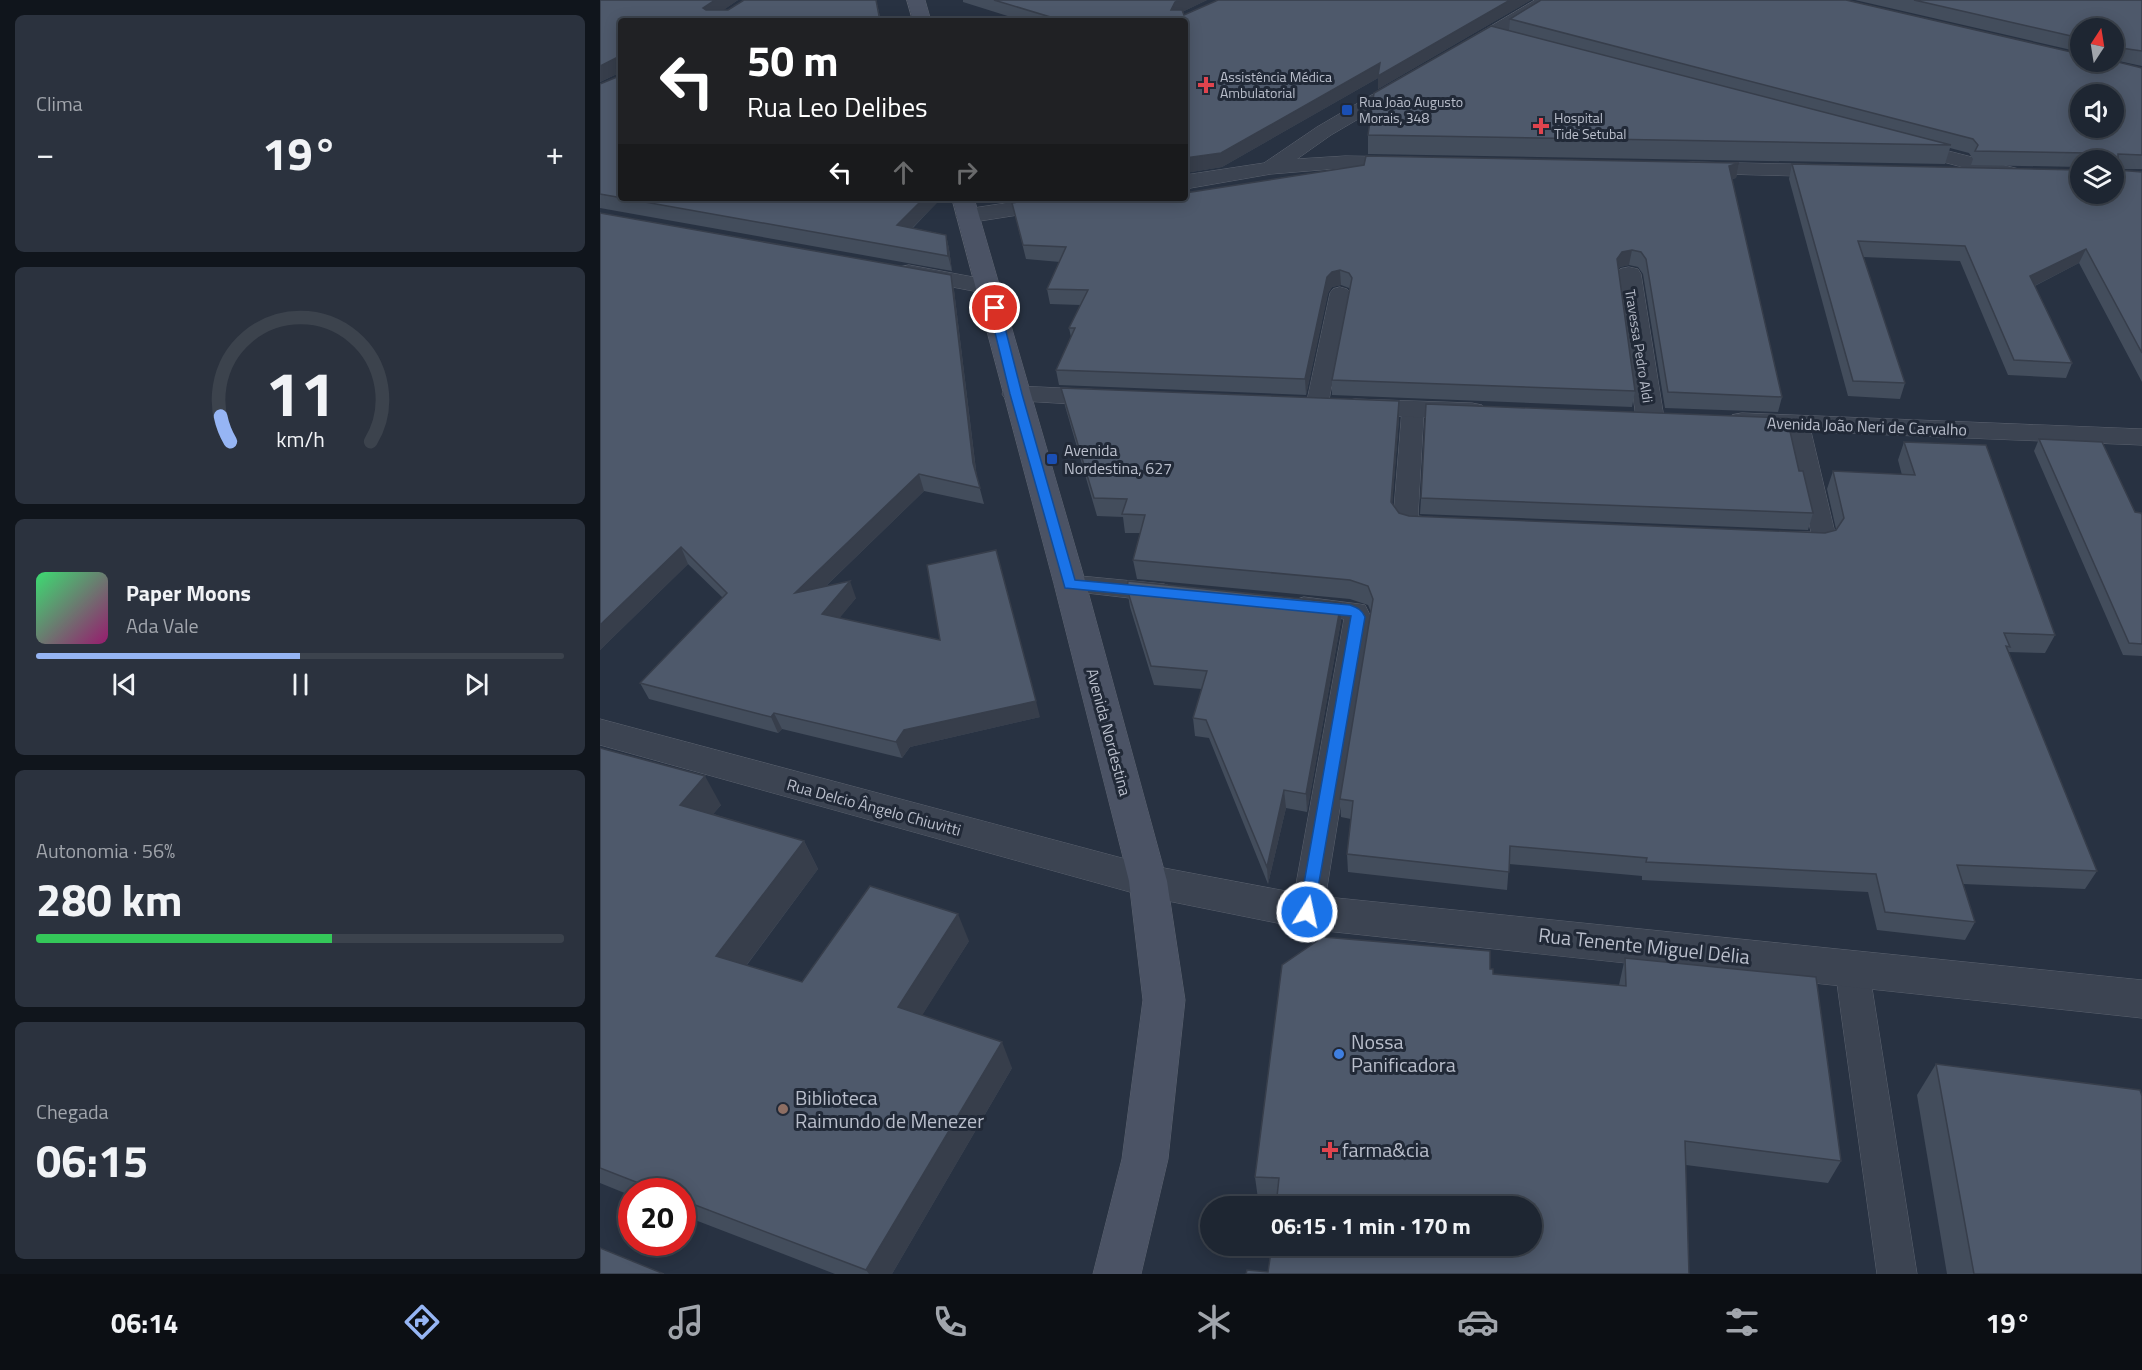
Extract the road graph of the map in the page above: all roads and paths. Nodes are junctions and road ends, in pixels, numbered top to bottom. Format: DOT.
graph roads {
  1 [pos="916,0"];
  2 [pos="1547,0"];
  3 [pos="921,18"];
  4 [pos="1489,35"];
  5 [pos="1512,42"];
  6 [pos="1448,59"];
  7 [pos="1427,71"];
  8 [pos="1324,130"];
  9 [pos="1883,140"];
  10 [pos="1345,162"];
  11 [pos="1428,164"];
  12 [pos="1270,168"];
  13 [pos="1666,168"];
  14 [pos="1856,171"];
  15 [pos="1928,172"];
  16 [pos="2011,174"];
  17 [pos="2034,174"];
  18 [pos="1188,182"];
  19 [pos="1043,201"];
  20 [pos="965,207"];
  21 [pos="888,268"];
  22 [pos="1629,274"];
  23 [pos="989,287"];
  24 [pos="1340,293"];
  25 [pos="1016,394"];
  26 [pos="1132,399"];
  27 [pos="1306,405"];
  28 [pos="1413,409"];
  29 [pos="1496,412"];
  30 [pos="1650,418"];
  31 [pos="1719,420"];
  32 [pos="1798,423"];
  33 [pos="2142,437"];
  34 [pos="1458,526"];
  35 [pos="1774,540"];
  36 [pos="1070,584"];
  37 [pos="1187,595"];
  38 [pos="1280,603"];
  39 [pos="600,732"];
  40 [pos="1148,881"];
  41 [pos="1307,912"];
  42 [pos="1852,969"];
  43 [pos="2142,999"];
  44 [pos="1117,1274"];
  45 [pos="1897,1274"];
  1 -- 3 [label="main road"];
  2 -- 4 [label="street"];
  4 -- 5 [label="street"];
  4 -- 6 [label="street"];
  7 -- 8 [label="street"];
  8 -- 10 [label="street"];
  8 -- 12 [label="street"];
  9 -- 16 [label="street"];
  10 -- 11 [label="street"];
  10 -- 12 [label="street"];
  12 -- 18 [label="street"];
  13 -- 14 [label="street"];
  15 -- 16 [label="street"];
  16 -- 17 [label="street"];
  19 -- 20 [label="street"];
  20 -- 23 [label="main road, Avenida Nordestina"];
  21 -- 23 [label="street"];
  22 -- 30 [label="street, Travessa Pedro Aldi"];
  23 -- 25 [label="main road, Avenida Nordestina"];
  24 -- 27 [label="lane"];
  25 -- 26 [label="street"];
  25 -- 36 [label="main road, Avenida Nordestina"];
  27 -- 28 [label="street"];
  28 -- 29 [label="street"];
  28 -- 34 [label="lane"];
  31 -- 32 [label="street, Avenida João Neri de Carvalho"];
  32 -- 33 [label="street, Avenida João Neri de Carvalho"];
  32 -- 35 [label="lane"];
  36 -- 37 [label="lane"];
  36 -- 40 [label="main road, Avenida Nordestina"];
  38 -- 41 [label="lane"];
  39 -- 40 [label="street, Rua Delcio Ângelo Chiuvitti"];
  40 -- 41 [label="street, Rua Tenente Miguel Délia"];
  40 -- 44 [label="main road, Avenida Nordestina"];
  41 -- 42 [label="street, Rua Tenente Miguel Délia"];
  42 -- 43 [label="street, Rua Tenente Miguel Délia"];
  42 -- 45 [label="lane"];
}
